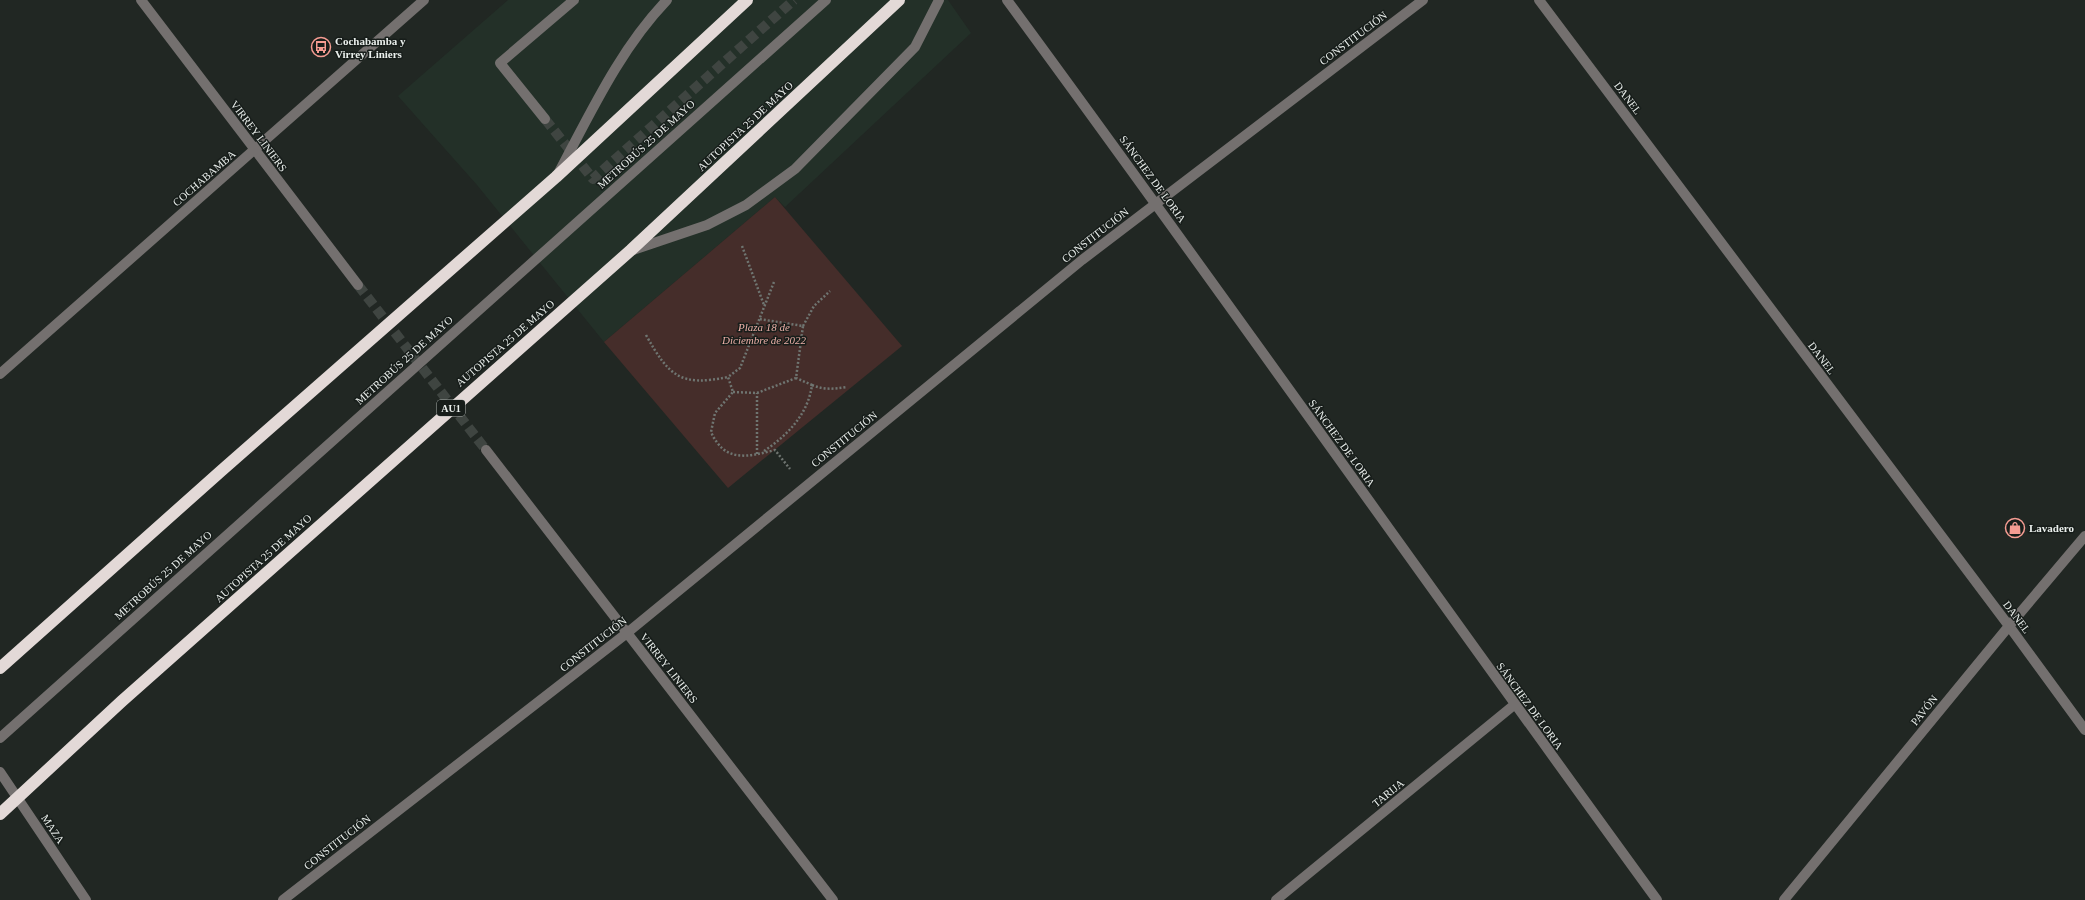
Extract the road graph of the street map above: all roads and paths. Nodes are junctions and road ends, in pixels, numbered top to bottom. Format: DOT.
graph roads {
  1 [pos="141,0"];
  2 [pos="424,0"];
  3 [pos="574,0"];
  4 [pos="668,0"];
  5 [pos="747,0"];
  6 [pos="826,0"];
  7 [pos="899,0"];
  8 [pos="939,0"];
  9 [pos="1007,0"];
  10 [pos="1422,0"];
  11 [pos="1539,0"];
  12 [pos="545,120"];
  13 [pos="254,150"];
  14 [pos="556,177"];
  15 [pos="1155,202"];
  16 [pos="742,246"];
  17 [pos="631,250"];
  18 [pos="774,282"];
  19 [pos="358,286"];
  20 [pos="830,291"];
  21 [pos="765,306"];
  22 [pos="759,319"];
  23 [pos="803,326"];
  24 [pos="646,335"];
  25 [pos="0,374"];
  26 [pos="728,376"];
  27 [pos="796,378"];
  28 [pos="812,384"];
  29 [pos="847,387"];
  30 [pos="733,392"];
  31 [pos="758,393"];
  32 [pos="486,450"];
  33 [pos="762,453"];
  34 [pos="756,454"];
  35 [pos="804,487"];
  36 [pos="2085,536"];
  37 [pos="2009,626"];
  38 [pos="627,633"];
  39 [pos="0,668"];
  40 [pos="1514,705"];
  41 [pos="2085,730"];
  42 [pos="0,738"];
  43 [pos="0,772"];
  44 [pos="0,814"];
  45 [pos="86,900"];
  46 [pos="283,900"];
  47 [pos="833,900"];
  48 [pos="1276,900"];
  49 [pos="1657,900"];
  50 [pos="1784,900"];
  1 -- 13 [label="street, VIRREY LINIERS"];
  2 -- 13 [label="street, COCHABAMBA"];
  3 -- 12 [label="street"];
  4 -- 14 [label="street, bridge"];
  5 -- 14 [label="highway, bridge"];
  6 -- 42 [label="street, METROBÚS 25 DE MAYO, bridge"];
  7 -- 17 [label="highway, AUTOPISTA 25 DE MAYO / AU1, bridge"];
  8 -- 17 [label="street"];
  9 -- 15 [label="street, SÁNCHEZ DE LORIA"];
  10 -- 15 [label="street, CONSTITUCIÓN"];
  11 -- 37 [label="street, DANEL"];
  13 -- 19 [label="street, VIRREY LINIERS"];
  13 -- 25 [label="street, COCHABAMBA"];
  14 -- 39 [label="highway, bridge"];
  15 -- 35 [label="street, CONSTITUCIÓN"];
  15 -- 40 [label="street, SÁNCHEZ DE LORIA"];
  16 -- 21 [label="path"];
  17 -- 44 [label="highway, AUTOPISTA 25 DE MAYO / AU1, bridge"];
  18 -- 21 [label="path"];
  20 -- 23 [label="path"];
  21 -- 22 [label="path"];
  22 -- 23 [label="path"];
  22 -- 26 [label="path"];
  23 -- 27 [label="path"];
  24 -- 26 [label="path"];
  26 -- 30 [label="path"];
  27 -- 28 [label="path"];
  27 -- 31 [label="path"];
  28 -- 29 [label="path"];
  28 -- 33 [label="path"];
  30 -- 31 [label="path"];
  30 -- 34 [label="path"];
  31 -- 34 [label="path"];
  32 -- 38 [label="street, VIRREY LINIERS"];
  33 -- 34 [label="path"];
  33 -- 35 [label="path"];
  35 -- 38 [label="street, CONSTITUCIÓN"];
  36 -- 37 [label="street, PAVÓN"];
  37 -- 41 [label="street, DANEL"];
  37 -- 50 [label="street, PAVÓN"];
  38 -- 46 [label="street, CONSTITUCIÓN"];
  38 -- 47 [label="street, VIRREY LINIERS"];
  40 -- 48 [label="street, TARIJA"];
  40 -- 49 [label="street, SÁNCHEZ DE LORIA"];
  43 -- 45 [label="street, MAZA"];
}
